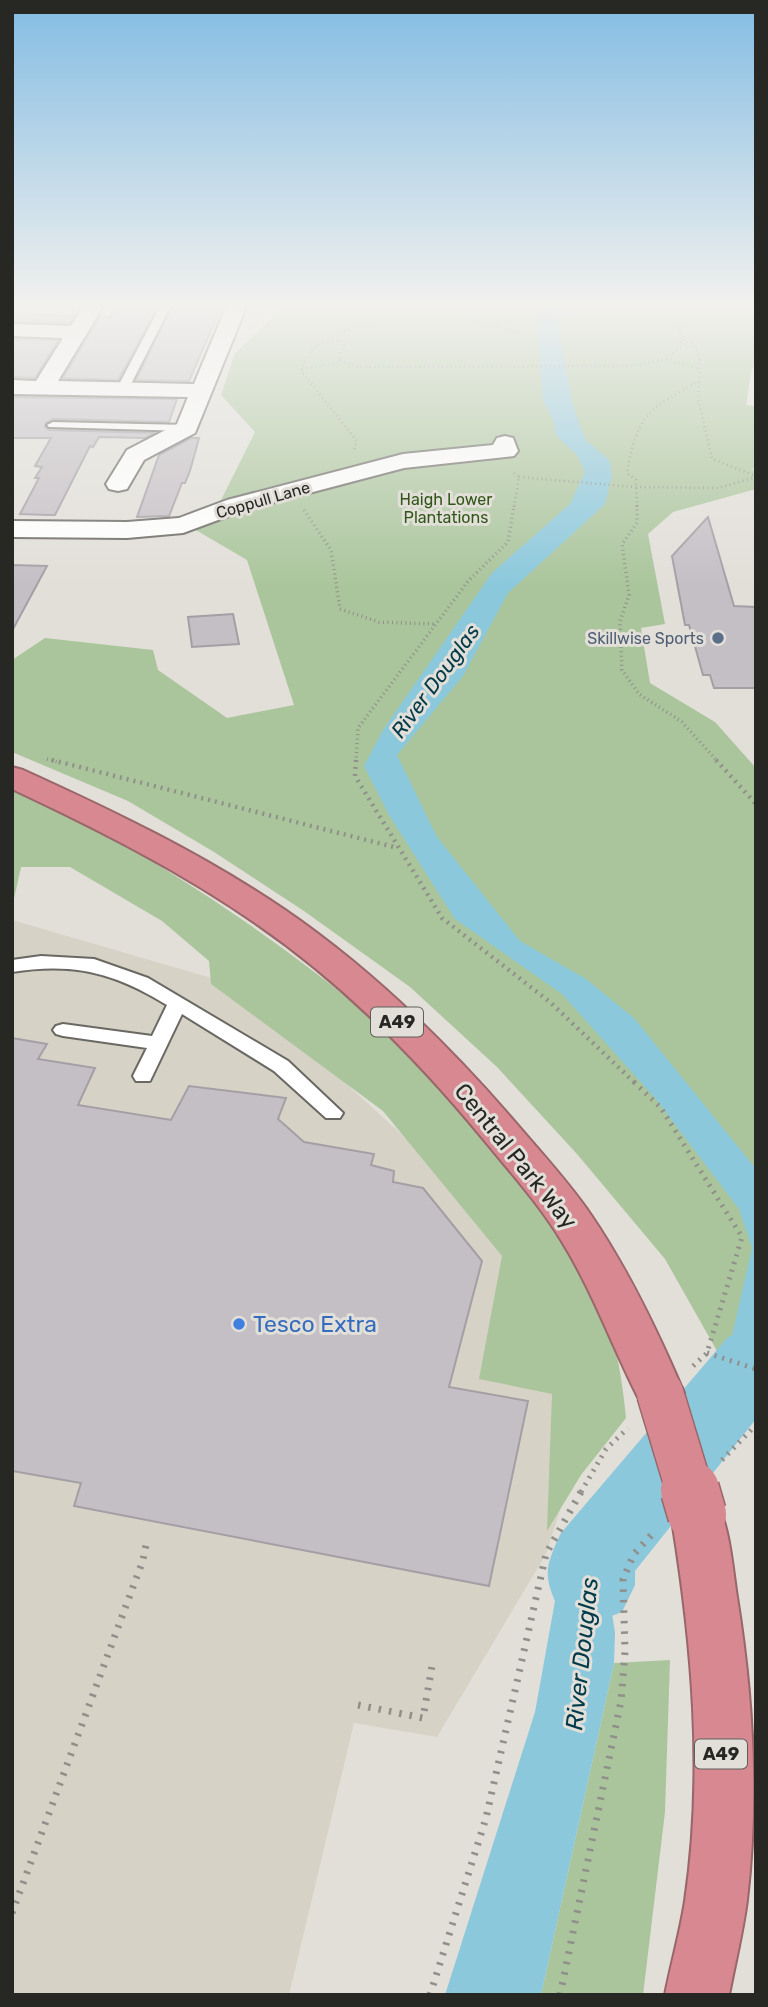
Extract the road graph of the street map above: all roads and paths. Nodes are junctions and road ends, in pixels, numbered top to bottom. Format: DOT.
graph roads {
  1 [pos="199,399"];
  2 [pos="323,399"];
  3 [pos="668,399"];
  4 [pos="698,399"];
  5 [pos="53,425"];
  6 [pos="187,428"];
  7 [pos="354,451"];
  8 [pos="476,453"];
  9 [pos="513,457"];
  10 [pos="756,477"];
  11 [pos="114,478"];
  12 [pos="634,487"];
  13 [pos="305,488"];
  14 [pos="12,529"];
  15 [pos="435,624"];
  16 [pos="24,767"];
  17 [pos="756,804"];
  18 [pos="399,848"];
  19 [pos="12,966"];
  20 [pos="178,1003"];
  21 [pos="63,1030"];
  22 [pos="159,1043"];
  23 [pos="143,1076"];
  24 [pos="333,1113"];
  25 [pos="707,1353"];
  26 [pos="756,1369"];
  27 [pos="661,1395"];
  28 [pos="756,1425"];
  29 [pos="692,1501"];
  30 [pos="147,1540"];
  31 [pos="432,1666"];
  32 [pos="358,1705"];
  33 [pos="12,1913"];
  34 [pos="430,1995"];
  35 [pos="560,1995"];
  36 [pos="697,1995"];
  1 -- 6 [label="street"];
  2 -- 7 [label="path"];
  3 -- 12 [label="path"];
  4 -- 10 [label="path"];
  5 -- 6 [label="lane"];
  6 -- 11 [label="street"];
  8 -- 9 [label="street, Coppull Lane"];
  8 -- 9 [label="path"];
  8 -- 13 [label="street, Coppull Lane"];
  9 -- 12 [label="path"];
  9 -- 15 [label="path"];
  10 -- 12 [label="path"];
  12 -- 17 [label="path"];
  13 -- 14 [label="street, Coppull Lane"];
  13 -- 15 [label="path"];
  15 -- 18 [label="path"];
  16 -- 18 [label="path"];
  16 -- 27 [label="highway, Central Park Way / A49"];
  18 -- 25 [label="path"];
  19 -- 20 [label="lane"];
  20 -- 22 [label="lane"];
  20 -- 24 [label="lane"];
  21 -- 22 [label="lane"];
  22 -- 23 [label="lane"];
  25 -- 26 [label="path"];
  25 -- 27 [label="path"];
  27 -- 29 [label="highway, Central Park Way / A49, bridge"];
  27 -- 34 [label="path"];
  28 -- 29 [label="path"];
  29 -- 35 [label="path"];
  29 -- 36 [label="highway, Central Park Way / A49"];
  30 -- 33 [label="path"];
  31 -- 32 [label="path"];
}
